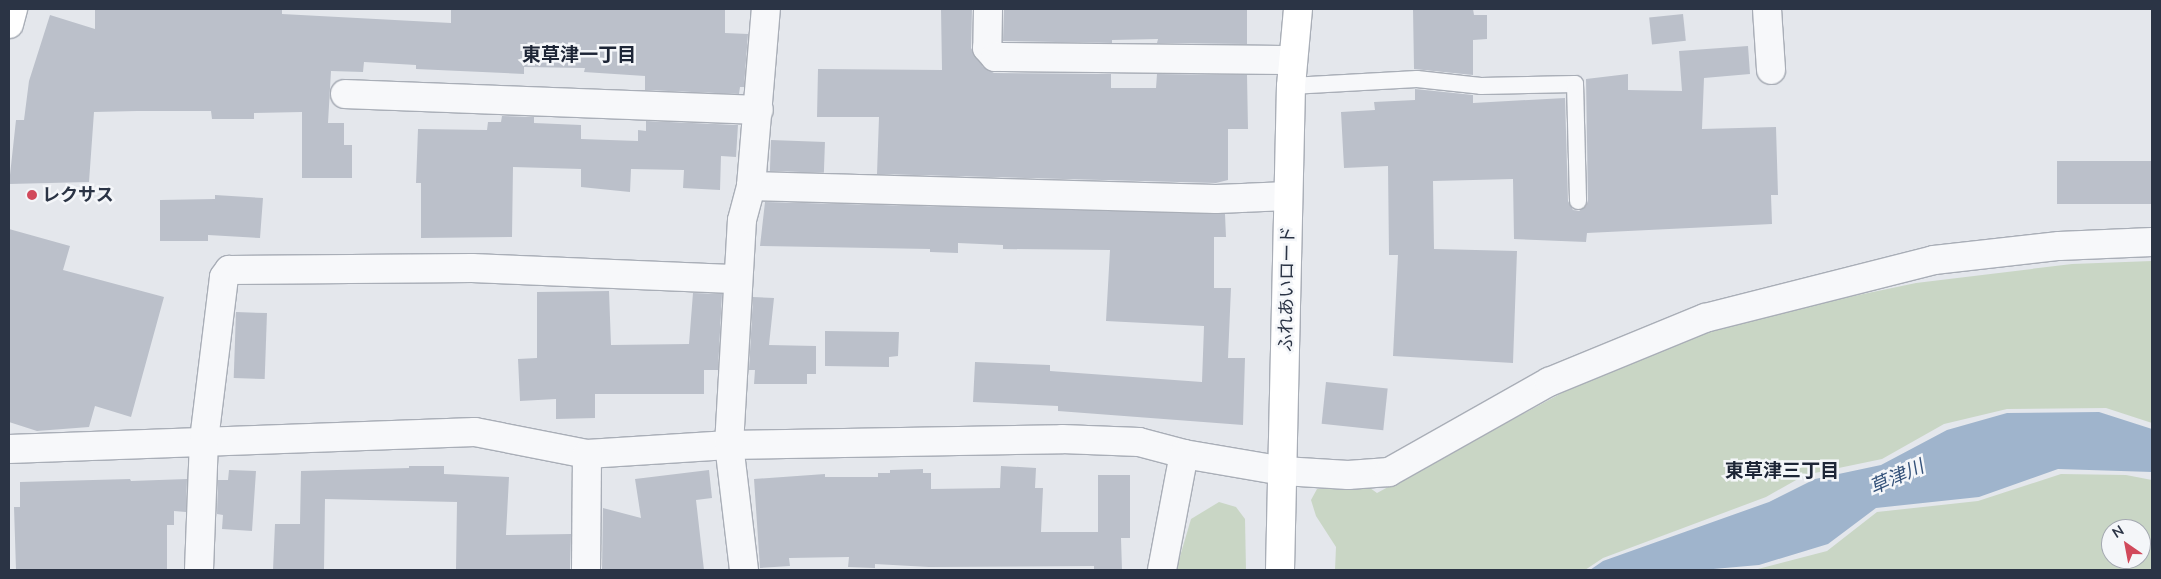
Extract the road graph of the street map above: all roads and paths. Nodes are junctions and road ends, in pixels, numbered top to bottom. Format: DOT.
graph roads {
  1 [pos="13,9"];
  2 [pos="766,9"];
  3 [pos="988,9"];
  4 [pos="1298,9"];
  5 [pos="1767,9"];
  6 [pos="9,24"];
  7 [pos="1771,70"];
  8 [pos="1292,73"];
  9 [pos="345,94"];
  10 [pos="759,110"];
  11 [pos="752,186"];
  12 [pos="1288,196"];
  13 [pos="1578,202"];
  14 [pos="2152,242"];
  15 [pos="737,279"];
  16 [pos="204,440"];
  17 [pos="729,444"];
  18 [pos="9,449"];
  19 [pos="587,454"];
  20 [pos="1184,454"];
  21 [pos="1283,471"];
  22 [pos="199,570"];
  23 [pos="586,570"];
  24 [pos="744,570"];
  25 [pos="1162,570"];
  26 [pos="1280,570"];
  1 -- 6 [label="main road"];
  2 -- 10 [label="street"];
  3 -- 8 [label="street"];
  4 -- 8 [label="main road, ふれあいロード"];
  5 -- 7 [label="street"];
  8 -- 12 [label="main road, ふれあいロード"];
  8 -- 13 [label="lane"];
  9 -- 10 [label="street"];
  10 -- 11 [label="street"];
  11 -- 12 [label="street"];
  11 -- 15 [label="street"];
  12 -- 21 [label="main road, ふれあいロード"];
  14 -- 21 [label="street"];
  15 -- 16 [label="street"];
  15 -- 17 [label="street"];
  16 -- 18 [label="street"];
  16 -- 19 [label="street"];
  16 -- 22 [label="street"];
  17 -- 19 [label="street"];
  17 -- 20 [label="street"];
  17 -- 24 [label="street"];
  19 -- 23 [label="street"];
  20 -- 21 [label="street"];
  20 -- 25 [label="street"];
  21 -- 26 [label="main road, ふれあいロード"];
}
